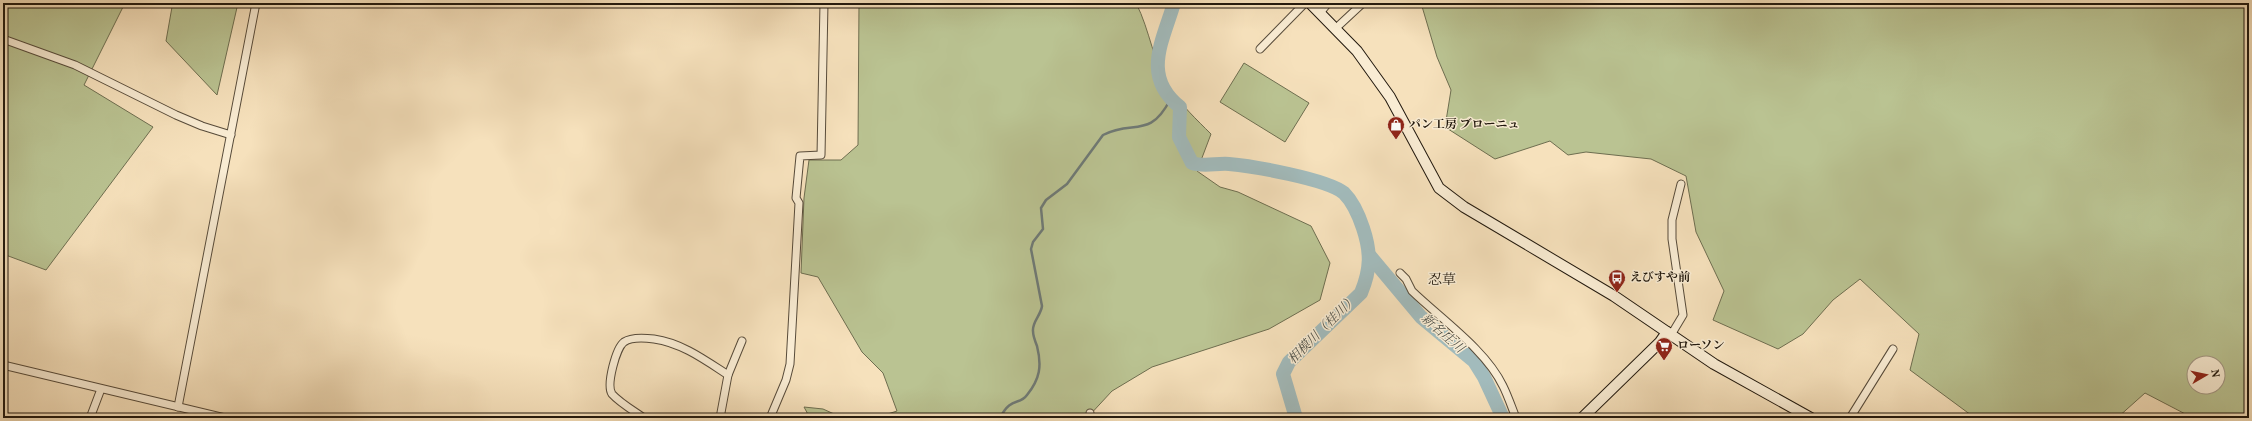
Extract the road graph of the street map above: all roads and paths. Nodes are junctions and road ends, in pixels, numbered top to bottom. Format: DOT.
graph roads {
  1 [pos="256,3"];
  2 [pos="824,3"];
  3 [pos="1305,3"];
  4 [pos="1310,3"];
  5 [pos="1328,3"];
  6 [pos="1363,3"];
  7 [pos="1320,13"];
  8 [pos="1335,29"];
  9 [pos="3,39"];
  10 [pos="1260,49"];
  11 [pos="231,135"];
  12 [pos="1681,184"];
  13 [pos="1400,274"];
  14 [pos="1669,333"];
  15 [pos="742,340"];
  16 [pos="1893,349"];
  17 [pos="3,365"];
  18 [pos="728,375"];
  19 [pos="101,389"];
  20 [pos="178,407"];
  21 [pos="90,418"];
  22 [pos="225,418"];
  23 [pos="644,418"];
  24 [pos="720,418"];
  25 [pos="770,418"];
  26 [pos="1516,418"];
  27 [pos="1582,418"];
  28 [pos="1811,418"];
  29 [pos="1850,418"];
  1 -- 11 [label="street"];
  2 -- 25 [label="street"];
  3 -- 10 [label="street"];
  4 -- 7 [label="street"];
  5 -- 7 [label="street"];
  6 -- 8 [label="street"];
  7 -- 8 [label="street"];
  8 -- 14 [label="street"];
  9 -- 11 [label="street"];
  11 -- 20 [label="street"];
  12 -- 14 [label="street"];
  13 -- 26 [label="street"];
  14 -- 27 [label="street"];
  14 -- 28 [label="street"];
  15 -- 18 [label="street"];
  16 -- 29 [label="street"];
  17 -- 19 [label="street"];
  18 -- 23 [label="street"];
  18 -- 24 [label="street"];
  19 -- 20 [label="street"];
  19 -- 21 [label="street"];
  20 -- 22 [label="street"];
}
